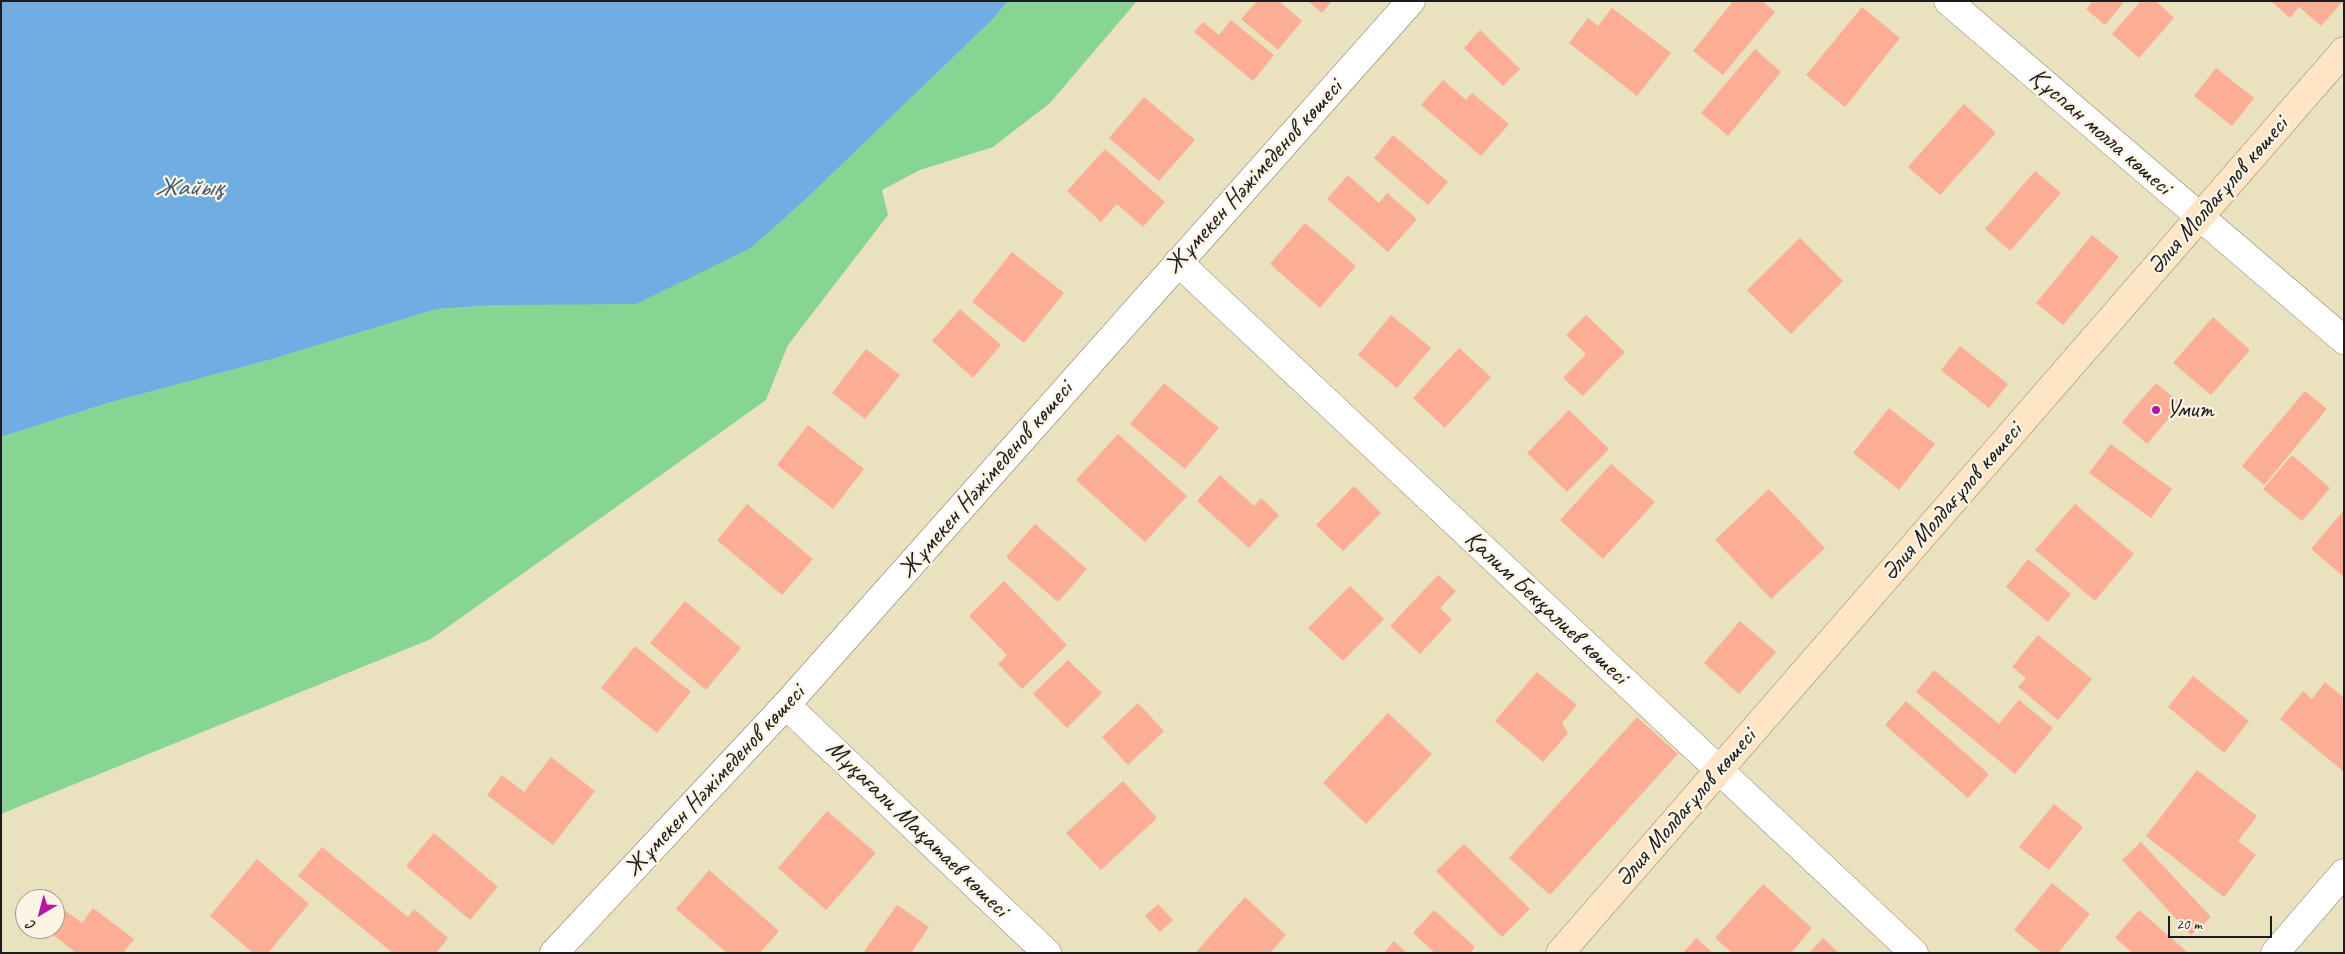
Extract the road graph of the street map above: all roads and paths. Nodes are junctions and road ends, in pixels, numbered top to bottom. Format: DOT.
graph roads {
  1 [pos="1411,1"];
  2 [pos="1948,1"];
  3 [pos="2344,51"];
  4 [pos="2199,218"];
  5 [pos="1178,262"];
  6 [pos="2344,340"];
  7 [pos="786,705"];
  8 [pos="1719,770"];
  9 [pos="2344,873"];
  10 [pos="554,953"];
  11 [pos="1047,953"];
  12 [pos="1560,953"];
  13 [pos="1914,953"];
  14 [pos="2275,953"];
  1 -- 5 [label="street, Жұмекен Нәжімеденов көшесі"];
  2 -- 4 [label="street, Құспан молла көшесі"];
  3 -- 4 [label="main road, Әлия Молдағұлов көшесі"];
  4 -- 6 [label="street, Құспан молла көшесі"];
  4 -- 8 [label="main road, Әлия Молдағұлов көшесі"];
  5 -- 7 [label="street, Жұмекен Нәжімеденов көшесі"];
  5 -- 8 [label="street, Қалим Бекқалиев көшесі"];
  7 -- 10 [label="street, Жұмекен Нәжімеденов көшесі"];
  7 -- 11 [label="street, Мұқағали Мақатаев көшесі"];
  8 -- 12 [label="main road, Әлия Молдағұлов көшесі"];
  8 -- 13 [label="street, Қалим Бекқалиев көшесі"];
  9 -- 14 [label="street"];
}
